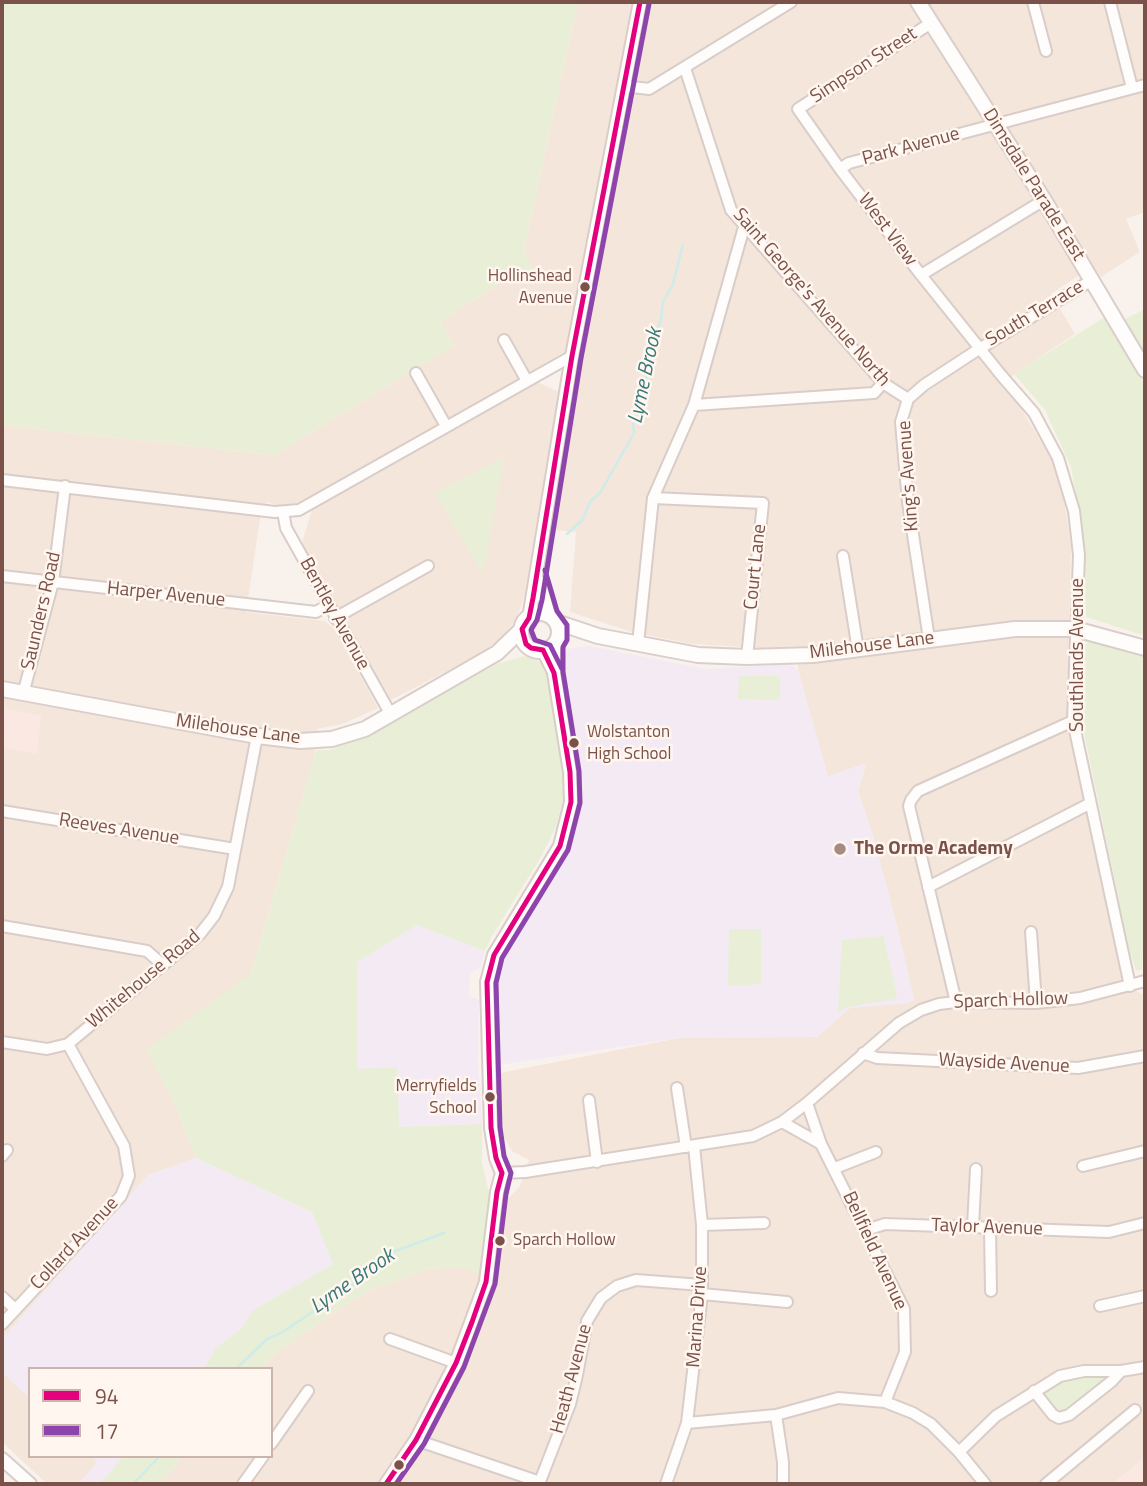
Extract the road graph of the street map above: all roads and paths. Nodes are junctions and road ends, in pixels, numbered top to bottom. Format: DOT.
graph roads {
  1 [pos="640,2"];
  2 [pos="791,2"];
  3 [pos="918,2"];
  4 [pos="1033,2"];
  5 [pos="1110,2"];
  6 [pos="931,23"];
  7 [pos="1046,51"];
  8 [pos="685,68"];
  9 [pos="1145,85"];
  10 [pos="624,86"];
  11 [pos="1132,88"];
  12 [pos="798,109"];
  13 [pos="996,125"];
  14 [pos="840,169"];
  15 [pos="1044,200"];
  16 [pos="744,227"];
  17 [pos="921,275"];
  18 [pos="1092,280"];
  19 [pos="504,340"];
  20 [pos="979,349"];
  21 [pos="572,356"];
  22 [pos="1145,370"];
  23 [pos="415,373"];
  24 [pos="527,381"];
  25 [pos="883,383"];
  26 [pos="908,399"];
  27 [pos="694,405"];
  28 [pos="446,426"];
  29 [pos="2,480"];
  30 [pos="65,486"];
  31 [pos="653,498"];
  32 [pos="283,512"];
  33 [pos="843,556"];
  34 [pos="428,566"];
  35 [pos="537,572"];
  36 [pos="2,576"];
  37 [pos="52,582"];
  38 [pos="328,605"];
  39 [pos="335,618"];
  40 [pos="552,618"];
  41 [pos="525,623"];
  42 [pos="1075,629"];
  43 [pos="598,636"];
  44 [pos="929,639"];
  45 [pos="638,644"];
  46 [pos="546,646"];
  47 [pos="1145,648"];
  48 [pos="858,650"];
  49 [pos="497,653"];
  50 [pos="747,657"];
  51 [pos="2,689"];
  52 [pos="23,694"];
  53 [pos="390,713"];
  54 [pos="1073,721"];
  55 [pos="257,736"];
  56 [pos="1089,804"];
  57 [pos="2,811"];
  58 [pos="236,849"];
  59 [pos="928,887"];
  60 [pos="2,926"];
  61 [pos="1031,932"];
  62 [pos="163,965"];
  63 [pos="1145,981"];
  64 [pos="1130,986"];
  65 [pos="957,1002"];
  66 [pos="1036,1003"];
  67 [pos="2,1042"];
  68 [pos="68,1044"];
  69 [pos="863,1053"];
  70 [pos="1145,1056"];
  71 [pos="677,1088"];
  72 [pos="589,1100"];
  73 [pos="807,1103"];
  74 [pos="782,1122"];
  75 [pos="821,1144"];
  76 [pos="690,1146"];
  77 [pos="876,1152"];
  78 [pos="1145,1152"];
  79 [pos="597,1161"];
  80 [pos="1083,1166"];
  81 [pos="835,1168"];
  82 [pos="976,1170"];
  83 [pos="502,1173"];
  84 [pos="764,1223"];
  85 [pos="1145,1223"];
  86 [pos="702,1225"];
  87 [pos="973,1227"];
  88 [pos="990,1229"];
  89 [pos="866,1230"];
  90 [pos="702,1289"];
  91 [pos="991,1291"];
  92 [pos="1145,1296"];
  93 [pos="2,1297"];
  94 [pos="787,1302"];
  95 [pos="1100,1306"];
  96 [pos="15,1310"];
  97 [pos="2,1324"];
  98 [pos="390,1339"];
  99 [pos="456,1363"];
  100 [pos="1145,1367"];
  101 [pos="1121,1371"];
  102 [pos="308,1391"];
  103 [pos="1034,1391"];
  104 [pos="886,1402"];
  105 [pos="1135,1410"];
  106 [pos="776,1415"];
  107 [pos="687,1423"];
  108 [pos="416,1440"];
  109 [pos="273,1441"];
  110 [pos="959,1452"];
  111 [pos="262,1458"];
  112 [pos="2,1459"];
  113 [pos="540,1483"];
  114 [pos="30,1484"];
  115 [pos="243,1484"];
  116 [pos="386,1484"];
  117 [pos="666,1484"];
  118 [pos="783,1484"];
  119 [pos="985,1484"];
  120 [pos="1046,1484"];
  1 -- 10 [label="street"];
  2 -- 8 [label="street"];
  3 -- 6 [label="main road, Dimsdale Parade East"];
  4 -- 7 [label="street"];
  5 -- 11 [label="street"];
  6 -- 12 [label="street, Simpson Street"];
  6 -- 13 [label="main road, Dimsdale Parade East"];
  8 -- 10 [label="street"];
  8 -- 16 [label="street, Saint George's Avenue North"];
  9 -- 11 [label="street, Park Avenue"];
  10 -- 21 [label="street"];
  11 -- 13 [label="street, Park Avenue"];
  12 -- 14 [label="street, West View"];
  13 -- 14 [label="street, Park Avenue"];
  13 -- 15 [label="main road, Dimsdale Parade East"];
  14 -- 17 [label="street, West View"];
  15 -- 17 [label="street"];
  15 -- 18 [label="main road, Dimsdale Parade East"];
  16 -- 25 [label="street, Saint George's Avenue North"];
  16 -- 27 [label="street"];
  17 -- 20 [label="street, West View"];
  18 -- 20 [label="street, South Terrace"];
  18 -- 22 [label="main road, Dimsdale Parade East"];
  19 -- 24 [label="street"];
  20 -- 26 [label="street, King's Avenue"];
  20 -- 42 [label="street, Southlands Avenue"];
  21 -- 24 [label="street"];
  21 -- 35 [label="street"];
  23 -- 28 [label="street"];
  24 -- 28 [label="street"];
  25 -- 26 [label="street, Saint George's Avenue North"];
  25 -- 27 [label="street"];
  26 -- 44 [label="street, King's Avenue"];
  27 -- 31 [label="street"];
  28 -- 32 [label="street"];
  29 -- 30 [label="street"];
  30 -- 32 [label="street"];
  30 -- 37 [label="street, Saunders Road"];
  31 -- 45 [label="street"];
  31 -- 50 [label="street, Court Lane"];
  32 -- 38 [label="street, Bentley Avenue"];
  33 -- 48 [label="street"];
  34 -- 39 [label="street"];
  35 -- 40 [label="street"];
  35 -- 41 [label="street"];
  36 -- 37 [label="street, Harper Avenue"];
  37 -- 38 [label="street, Harper Avenue"];
  37 -- 52 [label="street, Saunders Road"];
  38 -- 39 [label="street, Bentley Avenue"];
  39 -- 53 [label="street, Bentley Avenue"];
  40 -- 41 [label="main road"];
  40 -- 43 [label="main road, Milehouse Lane"];
  40 -- 46 [label="main road"];
  41 -- 46 [label="main road"];
  41 -- 49 [label="main road, Milehouse Lane"];
  42 -- 44 [label="main road, Milehouse Lane"];
  42 -- 47 [label="main road, Milehouse Lane"];
  42 -- 54 [label="street, Southlands Avenue"];
  43 -- 45 [label="main road, Milehouse Lane"];
  43 -- 46 [label="main road, Milehouse Lane"];
  44 -- 48 [label="main road, Milehouse Lane"];
  45 -- 50 [label="main road, Milehouse Lane"];
  46 -- 49 [label="main road, Milehouse Lane"];
  46 -- 83 [label="street"];
  48 -- 50 [label="main road, Milehouse Lane"];
  49 -- 53 [label="main road, Milehouse Lane"];
  51 -- 52 [label="main road, Milehouse Lane"];
  52 -- 55 [label="main road, Milehouse Lane"];
  53 -- 55 [label="main road, Milehouse Lane"];
  54 -- 56 [label="street, Southlands Avenue"];
  54 -- 59 [label="street"];
  55 -- 58 [label="street, Whitehouse Road"];
  56 -- 59 [label="street"];
  56 -- 64 [label="street, Southlands Avenue"];
  57 -- 58 [label="street, Reeves Avenue"];
  58 -- 62 [label="street, Whitehouse Road"];
  59 -- 65 [label="street"];
  60 -- 62 [label="street"];
  61 -- 66 [label="street"];
  62 -- 68 [label="street, Whitehouse Road"];
  63 -- 64 [label="street, Sparch Hollow"];
  64 -- 66 [label="street, Sparch Hollow"];
  65 -- 66 [label="street, Sparch Hollow"];
  65 -- 69 [label="street, Sparch Hollow"];
  67 -- 68 [label="street, Whitehouse Road"];
  68 -- 96 [label="street, Collard Avenue"];
  69 -- 70 [label="street, Wayside Avenue"];
  69 -- 73 [label="street, Sparch Hollow"];
  71 -- 76 [label="street, Marina Drive"];
  72 -- 79 [label="street"];
  73 -- 74 [label="street, Sparch Hollow"];
  73 -- 75 [label="street, Bellfield Avenue"];
  74 -- 75 [label="street"];
  74 -- 76 [label="street, Sparch Hollow"];
  75 -- 81 [label="street, Bellfield Avenue"];
  76 -- 79 [label="street, Sparch Hollow"];
  76 -- 86 [label="street, Marina Drive"];
  77 -- 81 [label="street"];
  78 -- 80 [label="street"];
  79 -- 83 [label="street, Sparch Hollow"];
  81 -- 89 [label="street, Bellfield Avenue"];
  82 -- 87 [label="street"];
  83 -- 99 [label="street"];
  84 -- 86 [label="street"];
  85 -- 88 [label="street, Taylor Avenue"];
  86 -- 90 [label="street, Marina Drive"];
  87 -- 88 [label="street, Taylor Avenue"];
  87 -- 89 [label="street, Taylor Avenue"];
  88 -- 91 [label="street"];
  89 -- 104 [label="street, Bellfield Avenue"];
  90 -- 94 [label="street, Heath Avenue"];
  90 -- 107 [label="street, Marina Drive"];
  90 -- 113 [label="street, Heath Avenue"];
  92 -- 95 [label="street"];
  93 -- 96 [label="street"];
  96 -- 97 [label="street, Collard Avenue"];
  98 -- 99 [label="street"];
  99 -- 108 [label="street"];
  100 -- 101 [label="street"];
  101 -- 103 [label="street"];
  101 -- 103 [label="street"];
  102 -- 109 [label="street"];
  103 -- 110 [label="street"];
  104 -- 106 [label="street"];
  104 -- 110 [label="street"];
  105 -- 120 [label="street"];
  106 -- 107 [label="street"];
  106 -- 118 [label="street"];
  107 -- 117 [label="street, Marina Drive"];
  108 -- 113 [label="street"];
  108 -- 116 [label="street"];
  110 -- 119 [label="street"];
  111 -- 115 [label="street"];
  112 -- 114 [label="street"];
}
